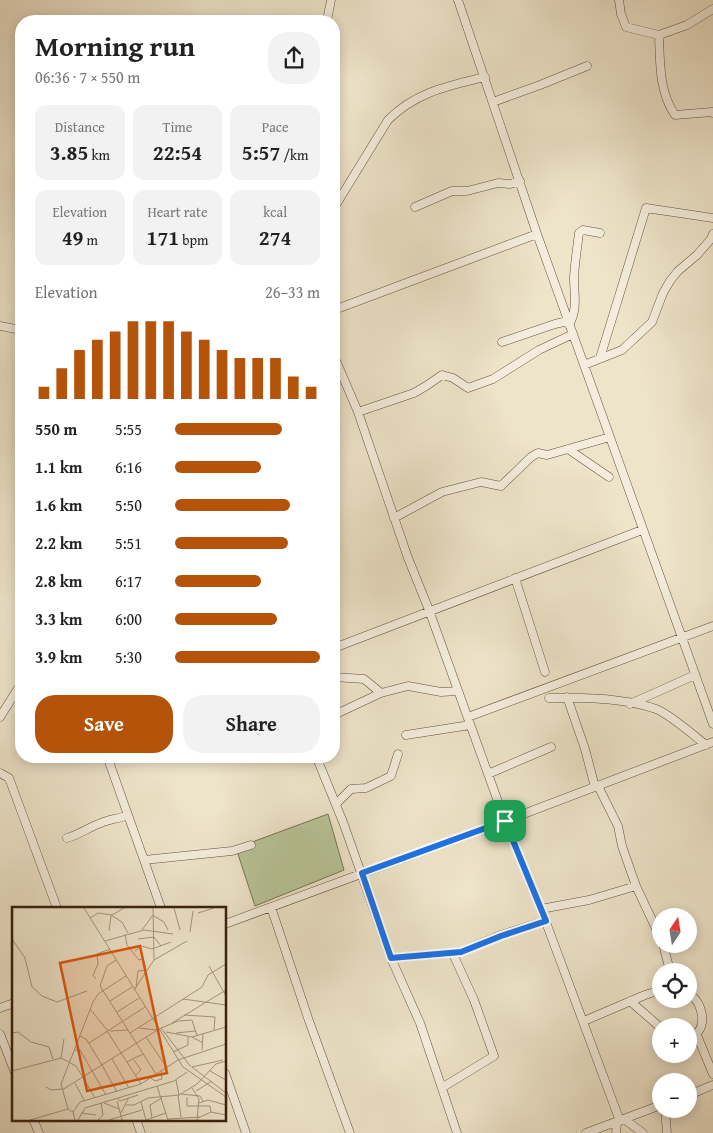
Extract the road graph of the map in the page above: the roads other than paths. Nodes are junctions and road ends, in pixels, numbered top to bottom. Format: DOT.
graph roads {
  1 [pos="331,0"];
  2 [pos="458,0"];
  3 [pos="619,0"];
  4 [pos="713,9"];
  5 [pos="328,15"];
  6 [pos="659,35"];
  7 [pos="586,66"];
  8 [pos="485,77"];
  9 [pos="493,102"];
  10 [pos="713,113"];
  11 [pos="520,181"];
  12 [pos="340,198"];
  13 [pos="415,207"];
  14 [pos="713,218"];
  15 [pos="600,233"];
  16 [pos="537,234"];
  17 [pos="713,234"];
  18 [pos="340,308"];
  19 [pos="569,323"];
  20 [pos="0,326"];
  21 [pos="15,329"];
  22 [pos="573,334"];
  23 [pos="502,342"];
  24 [pos="600,358"];
  25 [pos="584,365"];
  26 [pos="340,370"];
  27 [pos="358,412"];
  28 [pos="610,437"];
  29 [pos="568,449"];
  30 [pos="609,477"];
  31 [pos="394,518"];
  32 [pos="642,530"];
  33 [pos="515,578"];
  34 [pos="429,610"];
  35 [pos="713,626"];
  36 [pos="682,638"];
  37 [pos="340,646"];
  38 [pos="545,672"];
  39 [pos="695,675"];
  40 [pos="340,677"];
  41 [pos="458,691"];
  42 [pos="15,693"];
  43 [pos="381,693"];
  44 [pos="567,697"];
  45 [pos="549,698"];
  46 [pos="630,704"];
  47 [pos="340,712"];
  48 [pos="0,717"];
  49 [pos="469,721"];
  50 [pos="713,724"];
  51 [pos="406,734"];
  52 [pos="709,744"];
  53 [pos="551,747"];
  54 [pos="398,754"];
  55 [pos="109,763"];
  56 [pos="319,763"];
  57 [pos="0,773"];
  58 [pos="488,774"];
  59 [pos="596,787"];
  60 [pos="336,804"];
  61 [pos="128,815"];
  62 [pos="505,821"];
  63 [pos="67,838"];
  64 [pos="251,844"];
  65 [pos="144,860"];
  66 [pos="362,873"];
  67 [pos="636,886"];
  68 [pos="56,907"];
  69 [pos="161,907"];
  70 [pos="271,907"];
  71 [pos="541,909"];
  72 [pos="546,921"];
  73 [pos="652,921"];
  74 [pos="226,924"];
  75 [pos="453,954"];
  76 [pos="391,958"];
  77 [pos="652,993"];
  78 [pos="630,1001"];
  79 [pos="697,1002"];
  80 [pos="12,1004"];
  81 [pos="0,1008"];
  82 [pos="652,1020"];
  83 [pos="584,1021"];
  84 [pos="697,1029"];
  85 [pos="0,1034"];
  86 [pos="697,1044"];
  87 [pos="12,1065"];
  88 [pos="713,1074"];
  89 [pos="226,1076"];
  90 [pos="713,1085"];
  91 [pos="443,1087"];
  92 [pos="697,1091"];
  93 [pos="652,1108"];
  94 [pos="666,1118"];
  95 [pos="33,1120"];
  96 [pos="136,1120"];
  97 [pos="620,1120"];
  98 [pos="39,1133"];
  99 [pos="141,1133"];
  100 [pos="246,1133"];
  101 [pos="350,1133"];
  102 [pos="457,1133"];
  103 [pos="586,1133"];
  104 [pos="616,1133"];
  105 [pos="643,1133"];
  106 [pos="667,1133"];
  1 -- 5 [label="street"];
  2 -- 8 [label="street"];
  3 -- 6 [label="street"];
  4 -- 6 [label="street"];
  6 -- 10 [label="street"];
  7 -- 9 [label="street"];
  8 -- 9 [label="street"];
  8 -- 12 [label="street"];
  9 -- 11 [label="street"];
  11 -- 13 [label="street"];
  11 -- 16 [label="street"];
  14 -- 24 [label="street"];
  15 -- 19 [label="street"];
  16 -- 18 [label="street"];
  16 -- 19 [label="street"];
  17 -- 24 [label="street"];
  19 -- 22 [label="street"];
  19 -- 23 [label="street"];
  20 -- 21 [label="street"];
  22 -- 25 [label="street"];
  22 -- 27 [label="street"];
  24 -- 25 [label="street"];
  25 -- 28 [label="street"];
  26 -- 27 [label="street"];
  27 -- 31 [label="street"];
  28 -- 29 [label="street"];
  28 -- 32 [label="street"];
  29 -- 30 [label="street"];
  29 -- 31 [label="street"];
  31 -- 34 [label="street"];
  32 -- 33 [label="street"];
  32 -- 36 [label="street"];
  33 -- 34 [label="street"];
  33 -- 38 [label="street"];
  34 -- 37 [label="street"];
  34 -- 41 [label="street"];
  35 -- 36 [label="street"];
  36 -- 39 [label="street"];
  36 -- 49 [label="street"];
  39 -- 46 [label="street"];
  39 -- 50 [label="street"];
  40 -- 43 [label="street"];
  41 -- 43 [label="street"];
  41 -- 49 [label="street"];
  42 -- 48 [label="street"];
  43 -- 47 [label="street"];
  44 -- 45 [label="street"];
  44 -- 46 [label="street"];
  44 -- 59 [label="street"];
  46 -- 52 [label="street"];
  49 -- 51 [label="street"];
  49 -- 58 [label="street"];
  52 -- 59 [label="street"];
  53 -- 58 [label="street"];
  54 -- 60 [label="street"];
  55 -- 61 [label="street"];
  56 -- 60 [label="street"];
  57 -- 68 [label="street"];
  58 -- 62 [label="street"];
  59 -- 62 [label="street"];
  59 -- 67 [label="street"];
  60 -- 66 [label="street"];
  61 -- 63 [label="street"];
  61 -- 65 [label="street"];
  62 -- 66 [label="street"];
  62 -- 71 [label="street"];
  64 -- 65 [label="street"];
  65 -- 69 [label="street"];
  66 -- 70 [label="street"];
  66 -- 76 [label="street"];
  67 -- 71 [label="street"];
  67 -- 73 [label="street"];
  70 -- 74 [label="street"];
  70 -- 101 [label="street"];
  71 -- 72 [label="street"];
  72 -- 75 [label="street"];
  72 -- 83 [label="street"];
  75 -- 76 [label="street"];
  75 -- 91 [label="street"];
  76 -- 91 [label="street"];
  77 -- 78 [label="street"];
  78 -- 82 [label="street"];
  78 -- 83 [label="street"];
  79 -- 84 [label="street"];
  80 -- 81 [label="street"];
  83 -- 97 [label="street"];
  85 -- 87 [label="street"];
  86 -- 88 [label="street"];
  89 -- 100 [label="street"];
  90 -- 92 [label="street"];
  91 -- 102 [label="street"];
  93 -- 97 [label="street"];
  94 -- 106 [label="street"];
  95 -- 98 [label="street"];
  96 -- 99 [label="street"];
  97 -- 103 [label="street"];
  97 -- 104 [label="street"];
  97 -- 105 [label="street"];
}
